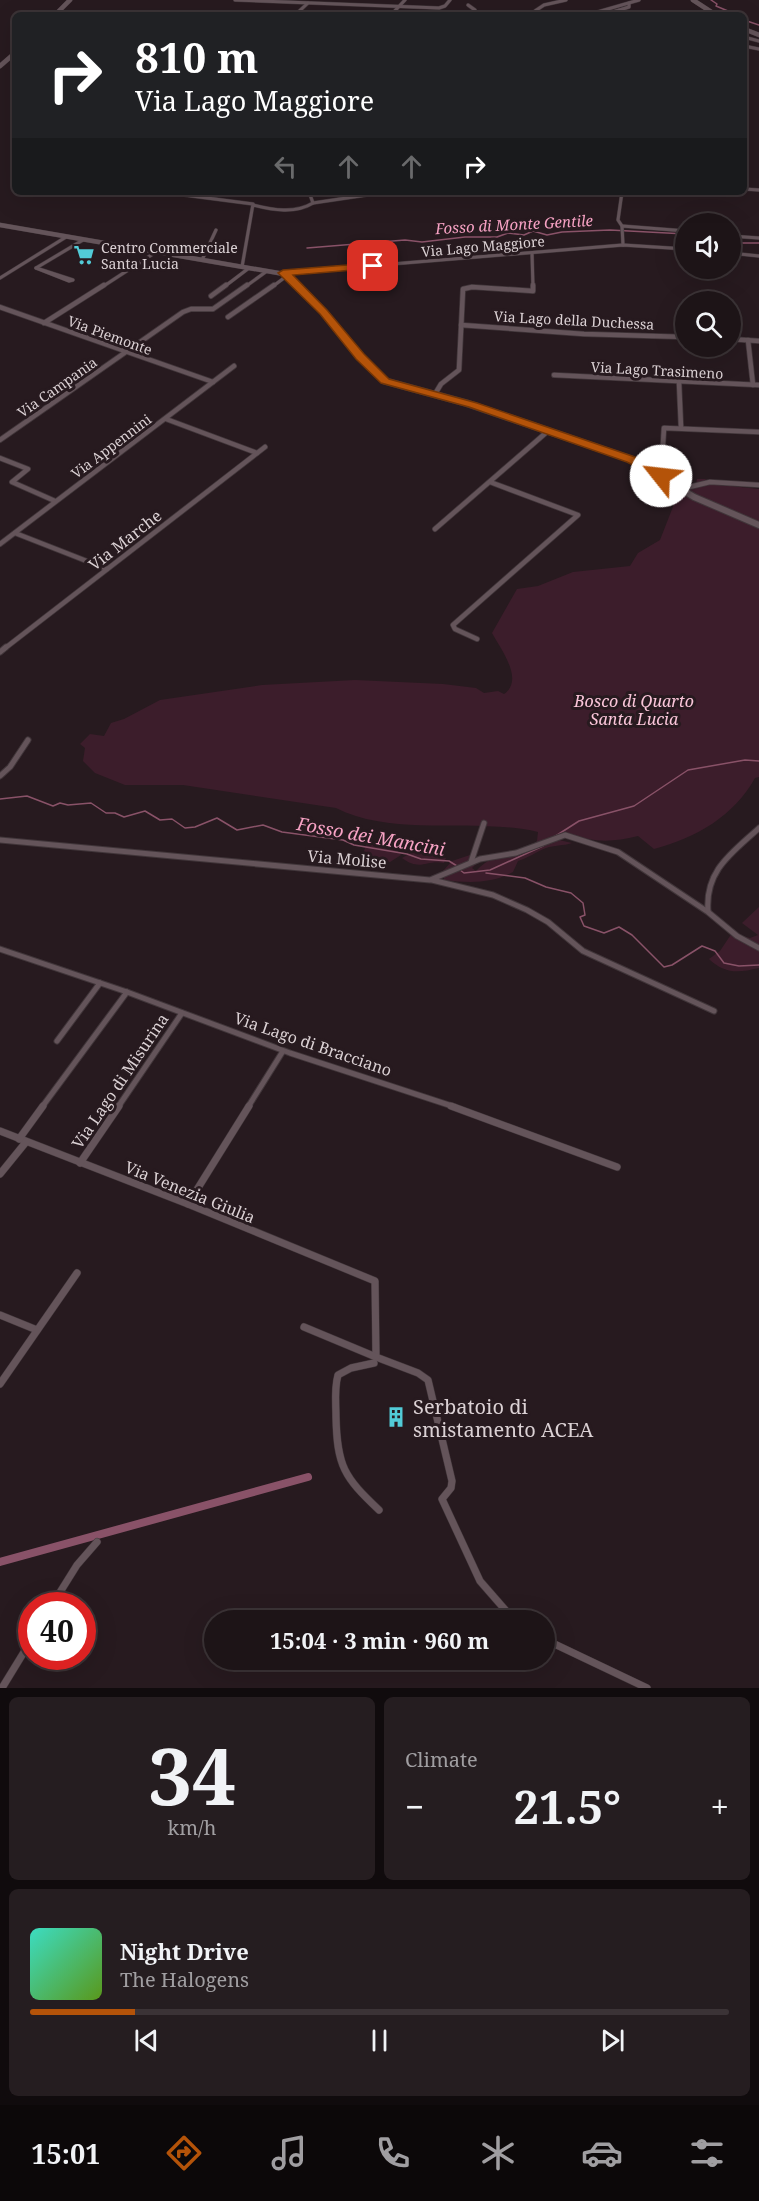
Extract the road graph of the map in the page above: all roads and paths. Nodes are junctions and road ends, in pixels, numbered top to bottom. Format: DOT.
graph roads {
  1 [pos="70,0"];
  2 [pos="236,0"];
  3 [pos="397,0"];
  4 [pos="450,0"];
  5 [pos="566,0"];
  6 [pos="639,0"];
  7 [pos="693,0"];
  8 [pos="404,2"];
  9 [pos="308,3"];
  10 [pos="629,3"];
  11 [pos="468,5"];
  12 [pos="399,6"];
  13 [pos="58,12"];
  14 [pos="299,12"];
  15 [pos="394,12"];
  16 [pos="473,12"];
  17 [pos="535,12"];
  18 [pos="598,12"];
  19 [pos="613,12"];
  20 [pos="711,12"];
  21 [pos="12,56"];
  22 [pos="0,66"];
  23 [pos="181,195"];
  24 [pos="312,195"];
  25 [pos="367,195"];
  26 [pos="621,195"];
  27 [pos="313,203"];
  28 [pos="253,206"];
  29 [pos="0,225"];
  30 [pos="622,226"];
  31 [pos="216,230"];
  32 [pos="675,230"];
  33 [pos="66,237"];
  34 [pos="741,237"];
  35 [pos="759,238"];
  36 [pos="84,240"];
  37 [pos="623,245"];
  38 [pos="675,248"];
  39 [pos="156,252"];
  40 [pos="532,253"];
  41 [pos="741,254"];
  42 [pos="759,256"];
  43 [pos="202,260"];
  44 [pos="242,267"];
  45 [pos="36,268"];
  46 [pos="249,268"];
  47 [pos="267,271"];
  48 [pos="285,274"];
  49 [pos="0,279"];
  50 [pos="211,296"];
  51 [pos="0,307"];
  52 [pos="228,317"];
  53 [pos="44,322"];
  54 [pos="461,325"];
  55 [pos="675,336"];
  56 [pos="741,340"];
  57 [pos="748,340"];
  58 [pos="759,340"];
  59 [pos="128,352"];
  60 [pos="234,366"];
  61 [pos="554,375"];
  62 [pos="213,382"];
  63 [pos="680,382"];
  64 [pos="753,385"];
  65 [pos="759,385"];
  66 [pos="435,394"];
  67 [pos="166,419"];
  68 [pos="681,427"];
  69 [pos="548,431"];
  70 [pos="759,432"];
  71 [pos="0,440"];
  72 [pos="265,447"];
  73 [pos="257,453"];
  74 [pos="0,458"];
  75 [pos="661,476"];
  76 [pos="490,482"];
  77 [pos="759,485"];
  78 [pos="681,489"];
  79 [pos="55,501"];
  80 [pos="759,525"];
  81 [pos="435,529"];
  82 [pos="15,533"];
  83 [pos="0,544"];
  84 [pos="107,569"];
  85 [pos="477,639"];
  86 [pos="0,652"];
  87 [pos="28,740"];
  88 [pos="0,776"];
  89 [pos="484,823"];
  90 [pos="759,828"];
  91 [pos="0,840"];
  92 [pos="471,862"];
  93 [pos="430,880"];
  94 [pos="708,912"];
  95 [pos="759,948"];
  96 [pos="0,949"];
  97 [pos="100,983"];
  98 [pos="127,992"];
  99 [pos="714,1011"];
  100 [pos="182,1013"];
  101 [pos="57,1041"];
  102 [pos="283,1051"];
  103 [pos="0,1131"];
  104 [pos="23,1141"];
  105 [pos="80,1163"];
  106 [pos="617,1167"];
  107 [pos="0,1174"];
  108 [pos="188,1204"];
  109 [pos="77,1273"];
  110 [pos="0,1315"];
  111 [pos="304,1327"];
  112 [pos="37,1330"];
  113 [pos="375,1360"];
  114 [pos="0,1384"];
  115 [pos="379,1510"];
  116 [pos="97,1542"];
  117 [pos="60,1592"];
  118 [pos="505,1610"];
  119 [pos="555,1644"];
  120 [pos="18,1662"];
  121 [pos="2,1688"];
  122 [pos="647,1688"];
  1 -- 13 [label="street"];
  2 -- 9 [label="street"];
  3 -- 8 [label="street"];
  4 -- 12 [label="street"];
  5 -- 17 [label="street"];
  6 -- 10 [label="street"];
  7 -- 20 [label="street"];
  8 -- 12 [label="street"];
  9 -- 12 [label="street"];
  9 -- 14 [label="street"];
  10 -- 18 [label="street"];
  10 -- 19 [label="street"];
  11 -- 16 [label="street"];
  12 -- 15 [label="street"];
  21 -- 22 [label="street"];
  23 -- 28 [label="street"];
  24 -- 27 [label="street"];
  25 -- 27 [label="street"];
  26 -- 30 [label="street"];
  27 -- 28 [label="street"];
  28 -- 44 [label="street"];
  29 -- 33 [label="street"];
  30 -- 32 [label="street"];
  30 -- 37 [label="street"];
  31 -- 43 [label="street"];
  33 -- 36 [label="street"];
  33 -- 49 [label="street"];
  34 -- 35 [label="street"];
  36 -- 39 [label="street"];
  36 -- 45 [label="street"];
  37 -- 38 [label="street, Via Lago Maggiore"];
  37 -- 40 [label="street, Via Lago Maggiore"];
  39 -- 43 [label="street"];
  39 -- 53 [label="street"];
  40 -- 48 [label="street, Via Lago Maggiore"];
  40 -- 54 [label="street"];
  41 -- 42 [label="street"];
  43 -- 44 [label="street"];
  44 -- 46 [label="street"];
  45 -- 45 [label="street"];
  46 -- 47 [label="street"];
  46 -- 50 [label="street"];
  47 -- 48 [label="street"];
  47 -- 59 [label="street"];
  48 -- 52 [label="street"];
  48 -- 66 [label="street"];
  51 -- 53 [label="street, Via Piemonte"];
  53 -- 59 [label="street, Via Piemonte"];
  54 -- 55 [label="street, Via Lago della Duchessa"];
  54 -- 66 [label="street"];
  56 -- 57 [label="street"];
  57 -- 58 [label="street"];
  57 -- 64 [label="street"];
  59 -- 62 [label="street, Via Piemonte"];
  59 -- 71 [label="street, Via Campania"];
  60 -- 62 [label="street, Via Appennini"];
  61 -- 63 [label="street, Via Lago Trasimeno"];
  62 -- 67 [label="street, Via Appennini"];
  63 -- 64 [label="street, Via Lago Trasimeno"];
  63 -- 68 [label="street"];
  64 -- 65 [label="street, Via Lago Trasimeno"];
  66 -- 69 [label="street"];
  67 -- 73 [label="street"];
  67 -- 79 [label="street, Via Appennini"];
  68 -- 70 [label="street"];
  68 -- 75 [label="street"];
  69 -- 75 [label="street"];
  69 -- 76 [label="street"];
  72 -- 73 [label="street, Via Marche"];
  73 -- 84 [label="street, Via Marche"];
  74 -- 79 [label="street"];
  75 -- 78 [label="street"];
  76 -- 81 [label="street"];
  76 -- 85 [label="street"];
  77 -- 78 [label="street"];
  78 -- 80 [label="street"];
  79 -- 82 [label="street, Via Appennini"];
  82 -- 83 [label="street, Via Appennini"];
  82 -- 84 [label="street"];
  84 -- 86 [label="street, Via Marche"];
  87 -- 88 [label="street"];
  89 -- 92 [label="street"];
  90 -- 94 [label="street"];
  91 -- 93 [label="street, Via Molise"];
  92 -- 93 [label="street, Via Molise"];
  92 -- 94 [label="street, Via Molise"];
  93 -- 99 [label="street"];
  94 -- 95 [label="street, Via Molise"];
  96 -- 97 [label="street, Via Lago di Bracciano"];
  97 -- 98 [label="street, Via Lago di Bracciano"];
  97 -- 101 [label="street"];
  98 -- 100 [label="street, Via Lago di Bracciano"];
  98 -- 104 [label="street"];
  100 -- 102 [label="street, Via Lago di Bracciano"];
  100 -- 105 [label="street, Via Lago di Misurina"];
  102 -- 106 [label="street, Via Lago di Bracciano"];
  102 -- 108 [label="street"];
  103 -- 104 [label="street, Via Venezia Giulia"];
  104 -- 105 [label="street, Via Venezia Giulia"];
  104 -- 107 [label="street"];
  105 -- 108 [label="street, Via Venezia Giulia"];
  108 -- 113 [label="street, Via Venezia Giulia"];
  109 -- 112 [label="street"];
  110 -- 112 [label="street"];
  111 -- 113 [label="street"];
  112 -- 114 [label="street"];
  113 -- 115 [label="street"];
  113 -- 118 [label="street"];
  116 -- 117 [label="street"];
  119 -- 122 [label="street"];
  120 -- 121 [label="street"];
}
